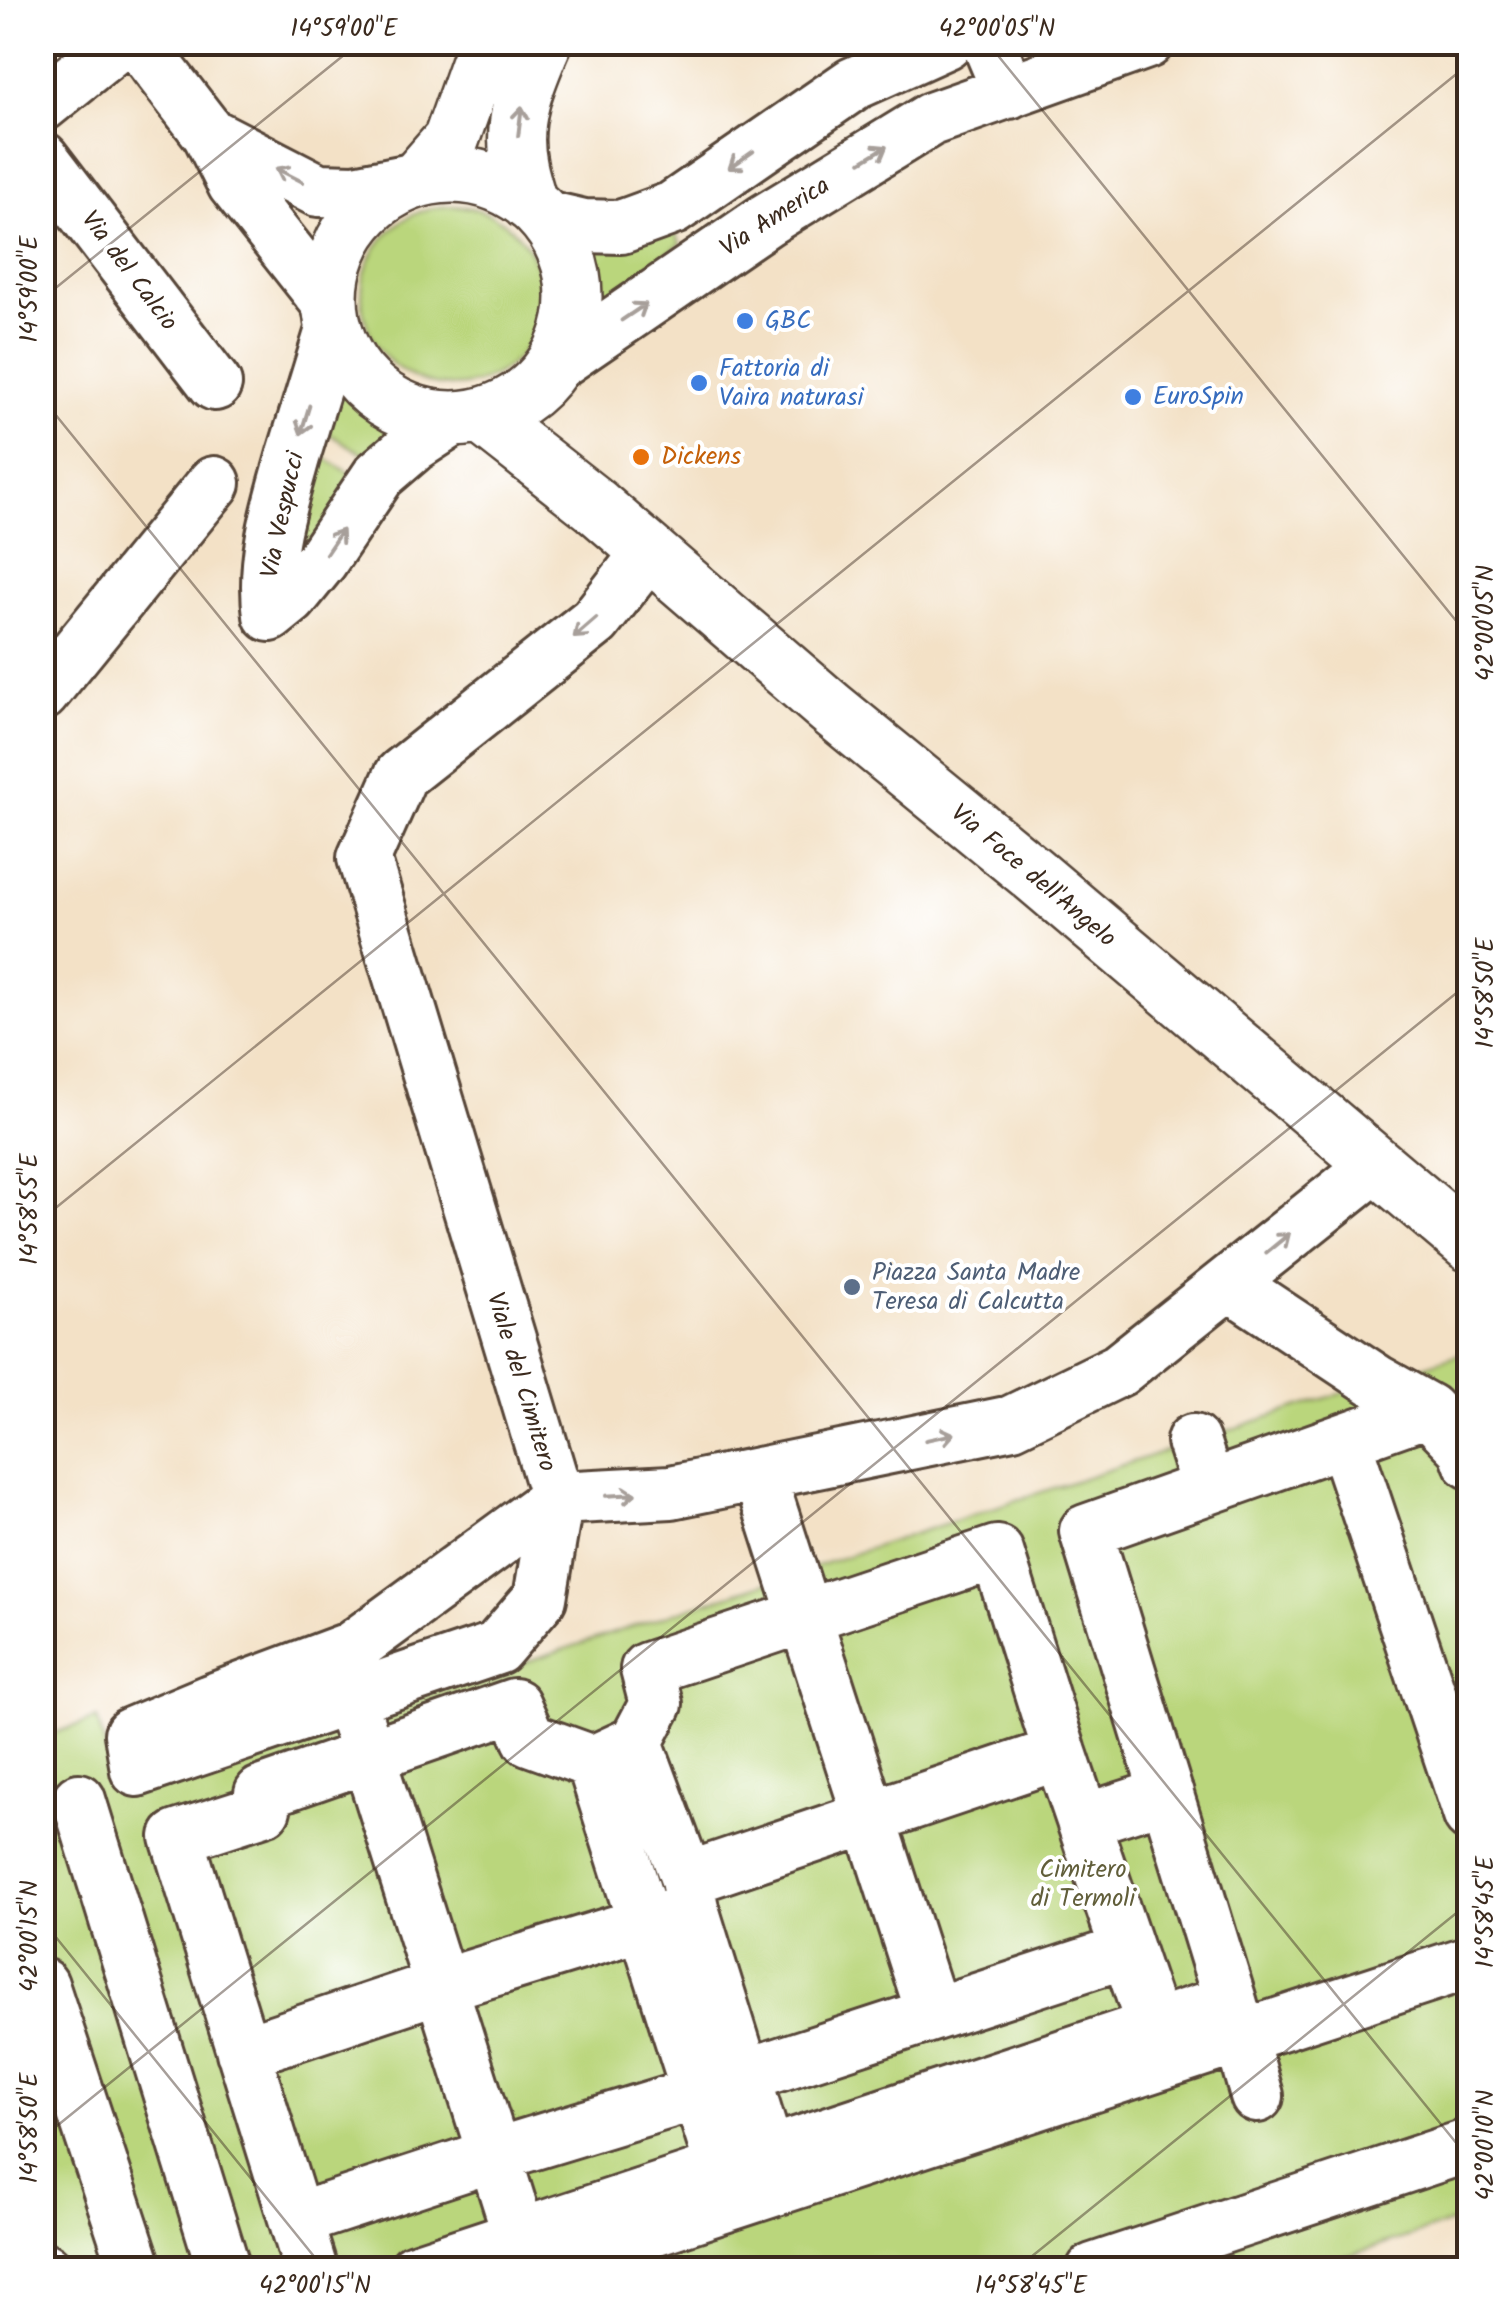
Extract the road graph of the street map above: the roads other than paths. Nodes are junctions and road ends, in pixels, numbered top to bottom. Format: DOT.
graph roads {
  1 [pos="120,42"];
  2 [pos="138,42"];
  3 [pos="488,42"];
  4 [pos="544,42"];
  5 [pos="946,42"];
  6 [pos="988,42"];
  7 [pos="1147,42"];
  8 [pos="1009,92"];
  9 [pos="42,104"];
  10 [pos="209,134"];
  11 [pos="42,158"];
  12 [pos="417,179"];
  13 [pos="537,210"];
  14 [pos="331,316"];
  15 [pos="549,372"];
  16 [pos="215,384"];
  17 [pos="467,418"];
  18 [pos="214,484"];
  19 [pos="597,508"];
  20 [pos="648,553"];
  21 [pos="42,694"];
  22 [pos="1376,1165"];
  23 [pos="1470,1244"];
  24 [pos="1228,1283"];
  25 [pos="1428,1410"];
  26 [pos="1344,1440"];
  27 [pos="1470,1462"];
  28 [pos="758,1474"];
  29 [pos="541,1510"];
  30 [pos="803,1617"];
  31 [pos="349,1698"];
  32 [pos="614,1752"];
  33 [pos="1060,1753"];
  34 [pos="368,1754"];
  35 [pos="136,1770"];
  36 [pos="1166,1794"];
  37 [pos="61,1807"];
  38 [pos="1470,1815"];
  39 [pos="869,1819"];
  40 [pos="1083,1820"];
  41 [pos="674,1904"];
  42 [pos="1127,1951"];
  43 [pos="1470,1962"];
  44 [pos="42,1985"];
  45 [pos="440,1986"];
  46 [pos="933,2014"];
  47 [pos="1234,2019"];
  48 [pos="1153,2026"];
  49 [pos="243,2052"];
  50 [pos="721,2084"];
  51 [pos="1256,2096"];
  52 [pos="1470,2145"];
  53 [pos="494,2155"];
  54 [pos="756,2169"];
  55 [pos="296,2220"];
  56 [pos="525,2258"];
  57 [pos="136,2270"];
  58 [pos="224,2270"];
  59 [pos="311,2270"];
  60 [pos="415,2270"];
  61 [pos="1093,2270"];
  1 -- 9 [label="street"];
  2 -- 10 [label="street"];
  3 -- 12 [label="main road"];
  13 -- 4 [label="main road, one-way"];
  5 -- 13 [label="street, one-way"];
  6 -- 8 [label="street"];
  7 -- 8 [label="street, Via America"];
  15 -- 8 [label="street, Via America, one-way"];
  12 -- 10 [label="street, one-way"];
  10 -- 14 [label="street"];
  11 -- 16 [label="street, Via del Calcio"];
  12 -- 13 [label="main road"];
  12 -- 14 [label="main road"];
  13 -- 15 [label="main road"];
  14 -- 17 [label="main road"];
  14 -- 17 [label="street, Via Vespucci, one-way"];
  15 -- 17 [label="main road"];
  15 -- 19 [label="main road, Via Foce dell'Angelo"];
  17 -- 19 [label="main road, Via Foce dell'Angelo"];
  18 -- 21 [label="street"];
  19 -- 20 [label="main road, Via Foce dell'Angelo"];
  20 -- 22 [label="main road, Via Foce dell'Angelo"];
  20 -- 29 [label="street, Viale del Cimitero, one-way"];
  22 -- 23 [label="main road, Via Foce dell'Angelo"];
  24 -- 22 [label="street, Viale del Cimitero, one-way"];
  24 -- 25 [label="street"];
  28 -- 24 [label="street, Viale del Cimitero, one-way"];
  25 -- 26 [label="street"];
  25 -- 27 [label="street"];
  26 -- 36 [label="street"];
  26 -- 38 [label="street"];
  29 -- 28 [label="street, Viale del Cimitero, one-way"];
  28 -- 30 [label="street"];
  29 -- 31 [label="street"];
  29 -- 35 [label="street"];
  30 -- 32 [label="street"];
  30 -- 33 [label="street"];
  30 -- 39 [label="street"];
  31 -- 34 [label="street"];
  31 -- 35 [label="street"];
  32 -- 34 [label="street"];
  32 -- 41 [label="street"];
  33 -- 39 [label="street"];
  33 -- 40 [label="street"];
  34 -- 45 [label="street"];
  34 -- 49 [label="street"];
  35 -- 37 [label="street"];
  36 -- 40 [label="street"];
  36 -- 47 [label="street"];
  37 -- 58 [label="street"];
  39 -- 41 [label="street"];
  39 -- 46 [label="street"];
  40 -- 42 [label="street"];
  41 -- 45 [label="street"];
  41 -- 50 [label="street"];
  42 -- 46 [label="street"];
  42 -- 48 [label="street"];
  43 -- 47 [label="street"];
  44 -- 57 [label="street"];
  45 -- 49 [label="street"];
  45 -- 53 [label="street"];
  46 -- 50 [label="street"];
  47 -- 48 [label="street"];
  47 -- 51 [label="street"];
  47 -- 54 [label="street"];
  48 -- 54 [label="street"];
  49 -- 55 [label="street"];
  50 -- 53 [label="street"];
  50 -- 54 [label="street"];
  52 -- 61 [label="street"];
  53 -- 55 [label="street"];
  53 -- 56 [label="street"];
  54 -- 56 [label="street"];
  55 -- 59 [label="street"];
  56 -- 60 [label="street"];
}
